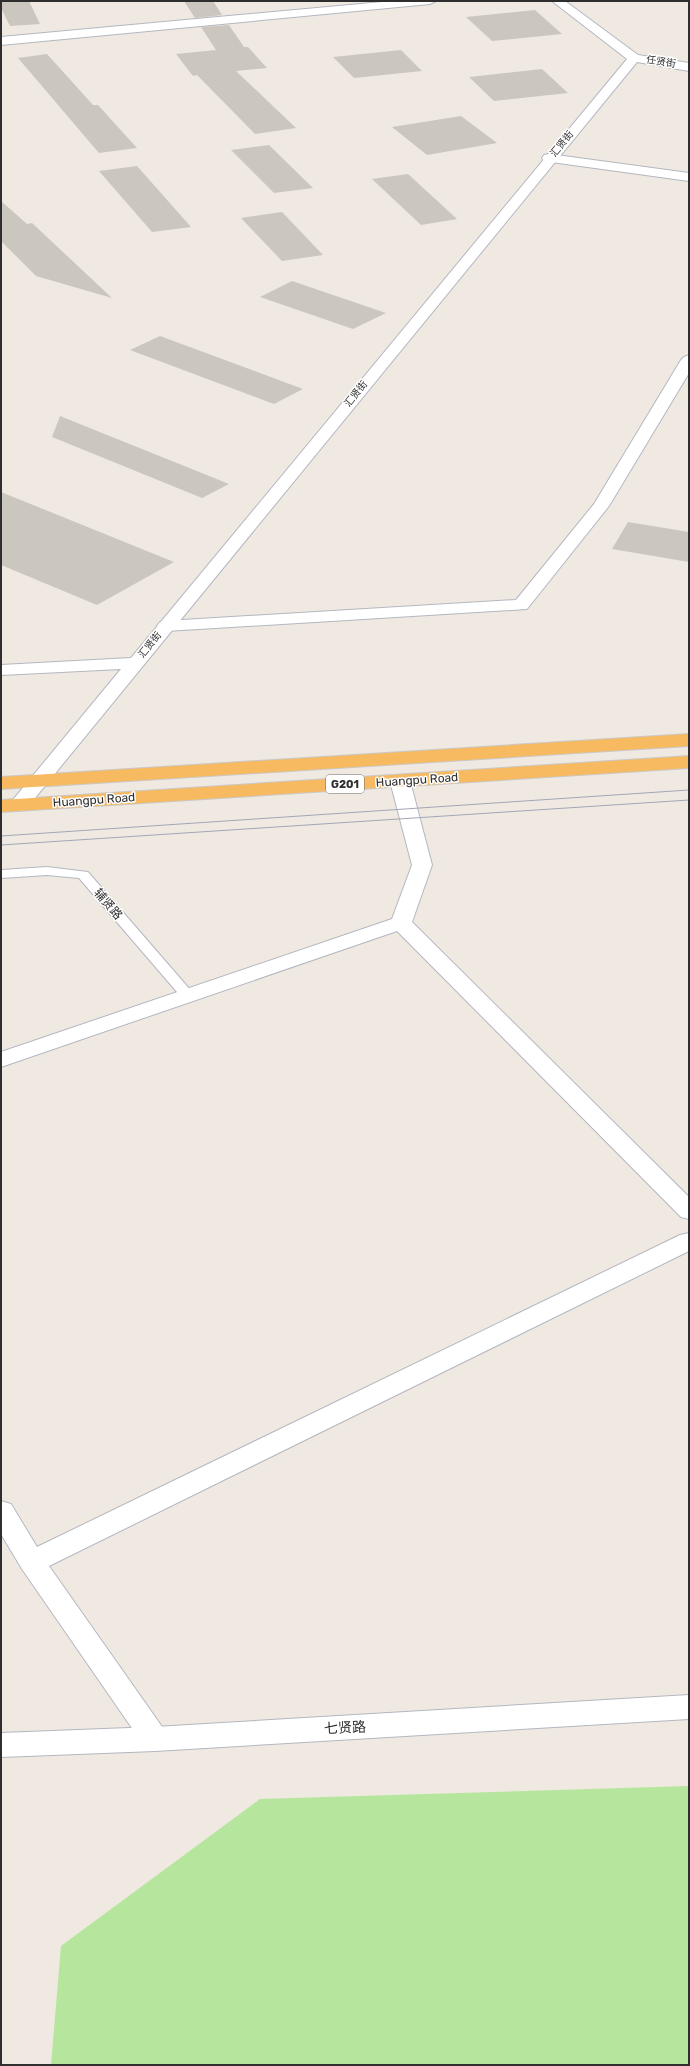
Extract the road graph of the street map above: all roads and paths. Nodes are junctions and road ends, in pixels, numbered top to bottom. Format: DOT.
graph roads {
  1 [pos="430,1"];
  2 [pos="558,1"];
  3 [pos="1,41"];
  4 [pos="634,58"];
  5 [pos="689,67"];
  6 [pos="550,158"];
  7 [pos="689,177"];
  8 [pos="689,360"];
  9 [pos="166,626"];
  10 [pos="135,663"];
  11 [pos="1,670"];
  12 [pos="689,740"];
  13 [pos="689,762"];
  14 [pos="38,781"];
  15 [pos="400,781"];
  16 [pos="1,784"];
  17 [pos="10,805"];
  18 [pos="1,874"];
  19 [pos="401,923"];
  20 [pos="188,996"];
  21 [pos="1,1060"];
  22 [pos="689,1211"];
  23 [pos="689,1241"];
  24 [pos="1,1511"];
  25 [pos="32,1562"];
  26 [pos="689,1707"];
  27 [pos="155,1739"];
  28 [pos="1,1745"];
  1 -- 3 [label="street"];
  2 -- 4 [label="street"];
  4 -- 5 [label="street, 任贤街"];
  4 -- 6 [label="street, 汇贤街"];
  6 -- 7 [label="street"];
  6 -- 9 [label="street, 汇贤街"];
  8 -- 9 [label="street"];
  9 -- 10 [label="street, 汇贤街"];
  10 -- 11 [label="street"];
  10 -- 14 [label="street, 汇贤街"];
  12 -- 14 [label="highway, Huangpu Road / G201"];
  13 -- 15 [label="highway, Huangpu Road / G201"];
  14 -- 16 [label="highway, Huangpu Road / G201"];
  14 -- 17 [label="street, 汇贤街"];
  15 -- 17 [label="highway, Huangpu Road / G201"];
  15 -- 19 [label="street"];
  18 -- 20 [label="lane, 辅贤路"];
  19 -- 20 [label="street"];
  19 -- 22 [label="street"];
  20 -- 21 [label="street"];
  23 -- 25 [label="street"];
  24 -- 25 [label="street"];
  25 -- 27 [label="street"];
  26 -- 27 [label="street, 七贤路"];
  27 -- 28 [label="street, 七贤路"];
}
